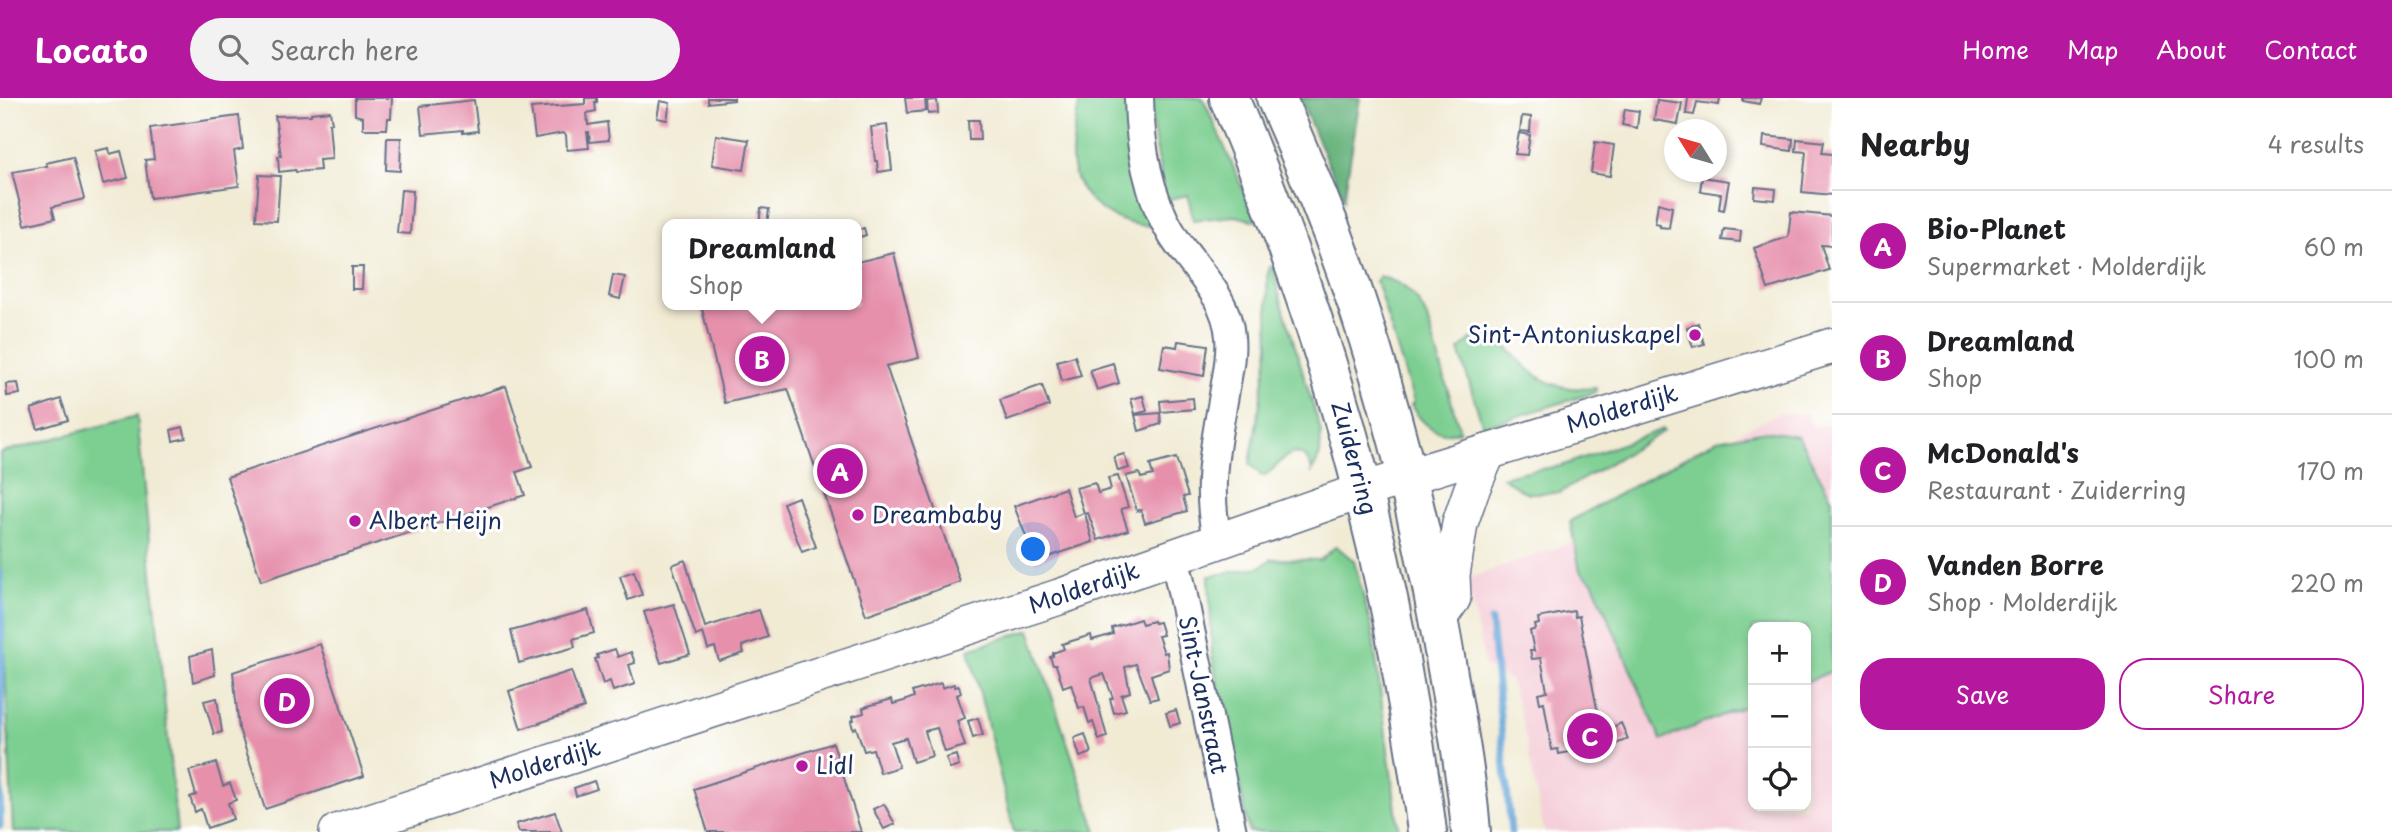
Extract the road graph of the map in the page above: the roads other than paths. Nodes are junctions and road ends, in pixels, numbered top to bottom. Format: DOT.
graph roads {
  1 [pos="1139,98"];
  2 [pos="1228,98"];
  3 [pos="1276,98"];
  4 [pos="1832,346"];
  5 [pos="1488,452"];
  6 [pos="1407,477"];
  7 [pos="1364,490"];
  8 [pos="1218,542"];
  9 [pos="1172,558"];
  10 [pos="1439,618"];
  11 [pos="337,832"];
  12 [pos="1232,832"];
  13 [pos="1427,832"];
  14 [pos="1471,832"];
  1 -- 8 [label="street"];
  2 -- 7 [label="highway, Zuiderring"];
  3 -- 6 [label="highway, Zuiderring"];
  4 -- 5 [label="main road, Molderdijk"];
  5 -- 6 [label="main road, Molderdijk"];
  5 -- 10 [label="main road"];
  6 -- 7 [label="main road, Molderdijk"];
  6 -- 10 [label="highway, Zuiderring"];
  7 -- 8 [label="main road, Molderdijk"];
  7 -- 13 [label="highway, Zuiderring"];
  8 -- 9 [label="main road, Molderdijk"];
  9 -- 11 [label="main road, Molderdijk"];
  9 -- 12 [label="street, Sint-Janstraat"];
  10 -- 14 [label="highway, Zuiderring"];
}
